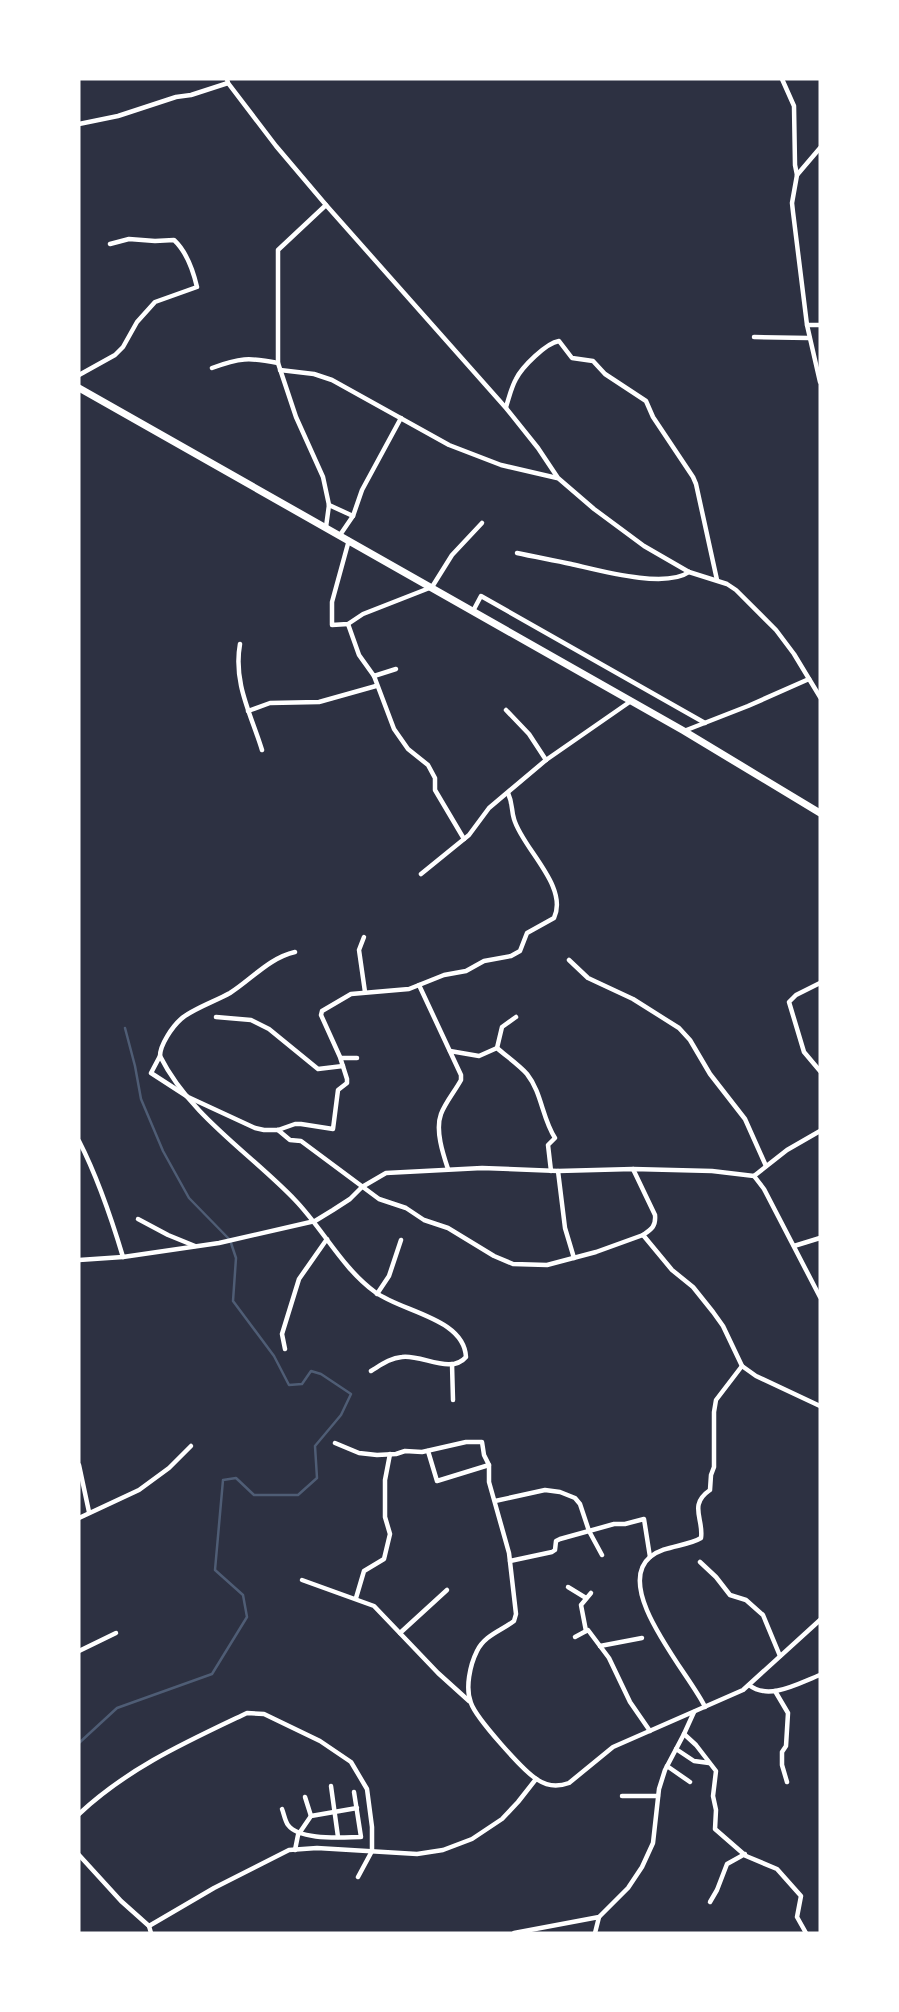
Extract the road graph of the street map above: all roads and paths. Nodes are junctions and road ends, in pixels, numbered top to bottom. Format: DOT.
graph roads {
  1 [pos="216,79"];
  2 [pos="782,79"];
  3 [pos="226,82"];
  4 [pos="79,124"];
  5 [pos="820,148"];
  6 [pos="797,176"];
  7 [pos="326,205"];
  8 [pos="110,244"];
  9 [pos="807,325"];
  10 [pos="820,325"];
  11 [pos="754,337"];
  12 [pos="809,338"];
  13 [pos="278,363"];
  14 [pos="212,368"];
  15 [pos="280,370"];
  16 [pos="79,375"];
  17 [pos="820,382"];
  18 [pos="79,388"];
  19 [pos="506,408"];
  20 [pos="401,418"];
  21 [pos="558,478"];
  22 [pos="329,505"];
  23 [pos="354,516"];
  24 [pos="482,523"];
  25 [pos="326,527"];
  26 [pos="340,534"];
  27 [pos="349,540"];
  28 [pos="517,553"];
  29 [pos="689,572"];
  30 [pos="717,580"];
  31 [pos="432,587"];
  32 [pos="472,612"];
  33 [pos="348,624"];
  34 [pos="240,644"];
  35 [pos="396,669"];
  36 [pos="374,676"];
  37 [pos="809,679"];
  38 [pos="376,685"];
  39 [pos="820,697"];
  40 [pos="631,701"];
  41 [pos="506,709"];
  42 [pos="248,711"];
  43 [pos="705,723"];
  44 [pos="684,731"];
  45 [pos="261,750"];
  46 [pos="546,760"];
  47 [pos="508,793"];
  48 [pos="820,813"];
  49 [pos="464,839"];
  50 [pos="421,874"];
  51 [pos="364,937"];
  52 [pos="295,952"];
  53 [pos="569,960"];
  54 [pos="820,983"];
  55 [pos="419,985"];
  56 [pos="365,992"];
  57 [pos="216,1017"];
  58 [pos="516,1017"];
  59 [pos="496,1048"];
  60 [pos="450,1051"];
  61 [pos="160,1056"];
  62 [pos="340,1058"];
  63 [pos="357,1058"];
  64 [pos="343,1066"];
  65 [pos="820,1071"];
  66 [pos="188,1097"];
  67 [pos="278,1130"];
  68 [pos="820,1131"];
  69 [pos="79,1141"];
  70 [pos="766,1166"];
  71 [pos="447,1169"];
  72 [pos="633,1169"];
  73 [pos="551,1171"];
  74 [pos="558,1171"];
  75 [pos="754,1176"];
  76 [pos="362,1187"];
  77 [pos="138,1219"];
  78 [pos="314,1221"];
  79 [pos="643,1235"];
  80 [pos="327,1238"];
  81 [pos="820,1238"];
  82 [pos="401,1240"];
  83 [pos="196,1246"];
  84 [pos="794,1246"];
  85 [pos="123,1257"];
  86 [pos="574,1258"];
  87 [pos="79,1260"];
  88 [pos="377,1294"];
  89 [pos="820,1297"];
  90 [pos="285,1349"];
  91 [pos="452,1364"];
  92 [pos="742,1366"];
  93 [pos="371,1371"];
  94 [pos="453,1400"];
  95 [pos="820,1406"];
  96 [pos="335,1443"];
  97 [pos="191,1446"];
  98 [pos="428,1451"];
  99 [pos="390,1454"];
  100 [pos="79,1465"];
  101 [pos="489,1465"];
  102 [pos="495,1501"];
  103 [pos="89,1512"];
  104 [pos="79,1518"];
  105 [pos="589,1531"];
  106 [pos="602,1555"];
  107 [pos="650,1558"];
  108 [pos="510,1561"];
  109 [pos="700,1562"];
  110 [pos="302,1580"];
  111 [pos="568,1587"];
  112 [pos="447,1590"];
  113 [pos="591,1593"];
  114 [pos="356,1598"];
  115 [pos="586,1598"];
  116 [pos="820,1620"];
  117 [pos="586,1631"];
  118 [pos="116,1633"];
  119 [pos="400,1633"];
  120 [pos="575,1637"];
  121 [pos="642,1638"];
  122 [pos="600,1646"];
  123 [pos="79,1651"];
  124 [pos="780,1657"];
  125 [pos="820,1675"];
  126 [pos="749,1685"];
  127 [pos="775,1691"];
  128 [pos="470,1702"];
  129 [pos="705,1707"];
  130 [pos="694,1712"];
  131 [pos="650,1731"];
  132 [pos="684,1734"];
  133 [pos="676,1749"];
  134 [pos="710,1763"];
  135 [pos="667,1766"];
  136 [pos="536,1779"];
  137 [pos="690,1782"];
  138 [pos="787,1783"];
  139 [pos="331,1786"];
  140 [pos="354,1793"];
  141 [pos="622,1796"];
  142 [pos="658,1796"];
  143 [pos="305,1797"];
  144 [pos="357,1808"];
  145 [pos="282,1809"];
  146 [pos="335,1812"];
  147 [pos="79,1814"];
  148 [pos="311,1816"];
  149 [pos="299,1834"];
  150 [pos="338,1837"];
  151 [pos="295,1850"];
  152 [pos="372,1851"];
  153 [pos="745,1854"];
  154 [pos="79,1855"];
  155 [pos="358,1877"];
  156 [pos="709,1902"];
  157 [pos="599,1917"];
  158 [pos="149,1926"];
  159 [pos="151,1933"];
  160 [pos="514,1933"];
  161 [pos="595,1933"];
  162 [pos="807,1933"];
  1 -- 3 [label="street"];
  2 -- 6 [label="street"];
  3 -- 4 [label="street"];
  3 -- 7 [label="street"];
  5 -- 6 [label="street"];
  6 -- 9 [label="street"];
  7 -- 13 [label="street"];
  7 -- 19 [label="street"];
  8 -- 16 [label="street"];
  9 -- 10 [label="street"];
  9 -- 12 [label="street"];
  11 -- 12 [label="street"];
  12 -- 17 [label="street"];
  13 -- 14 [label="street"];
  13 -- 15 [label="street"];
  15 -- 20 [label="street"];
  15 -- 22 [label="street"];
  18 -- 25 [label="highway"];
  19 -- 21 [label="street"];
  19 -- 30 [label="street"];
  20 -- 21 [label="street"];
  20 -- 23 [label="street"];
  21 -- 29 [label="street"];
  22 -- 23 [label="street"];
  22 -- 25 [label="street"];
  23 -- 26 [label="street"];
  24 -- 31 [label="street"];
  25 -- 26 [label="highway"];
  26 -- 27 [label="highway"];
  27 -- 31 [label="highway"];
  27 -- 33 [label="street"];
  28 -- 29 [label="street"];
  29 -- 30 [label="street"];
  30 -- 37 [label="street"];
  31 -- 32 [label="highway"];
  31 -- 33 [label="street"];
  32 -- 40 [label="highway"];
  32 -- 43 [label="street"];
  33 -- 36 [label="street"];
  34 -- 42 [label="street"];
  35 -- 36 [label="street"];
  36 -- 38 [label="street"];
  37 -- 39 [label="street"];
  37 -- 43 [label="street"];
  38 -- 42 [label="street"];
  38 -- 49 [label="street"];
  40 -- 44 [label="highway"];
  40 -- 46 [label="street"];
  41 -- 46 [label="street"];
  42 -- 45 [label="street"];
  43 -- 44 [label="street"];
  44 -- 48 [label="highway"];
  46 -- 47 [label="street"];
  47 -- 49 [label="street"];
  47 -- 55 [label="street"];
  49 -- 50 [label="street"];
  51 -- 56 [label="street"];
  52 -- 61 [label="street"];
  53 -- 70 [label="street"];
  54 -- 65 [label="street"];
  55 -- 56 [label="street"];
  55 -- 60 [label="street"];
  56 -- 62 [label="street"];
  57 -- 64 [label="street"];
  58 -- 59 [label="street"];
  59 -- 60 [label="street"];
  59 -- 73 [label="street"];
  60 -- 71 [label="street"];
  61 -- 66 [label="street"];
  61 -- 66 [label="street"];
  62 -- 63 [label="street"];
  62 -- 64 [label="street"];
  64 -- 67 [label="street"];
  66 -- 67 [label="street"];
  66 -- 78 [label="street"];
  67 -- 76 [label="street"];
  68 -- 70 [label="street"];
  69 -- 85 [label="street"];
  70 -- 75 [label="street"];
  71 -- 73 [label="street"];
  71 -- 76 [label="street"];
  72 -- 74 [label="street"];
  72 -- 75 [label="street"];
  72 -- 79 [label="street"];
  73 -- 74 [label="street"];
  74 -- 86 [label="street"];
  75 -- 84 [label="street"];
  76 -- 78 [label="street"];
  76 -- 86 [label="street"];
  77 -- 83 [label="street"];
  78 -- 80 [label="street"];
  78 -- 83 [label="street"];
  79 -- 86 [label="street"];
  79 -- 92 [label="street"];
  80 -- 88 [label="street"];
  80 -- 90 [label="street"];
  81 -- 84 [label="street"];
  82 -- 88 [label="street"];
  83 -- 85 [label="street"];
  84 -- 89 [label="street"];
  85 -- 87 [label="street"];
  88 -- 91 [label="street"];
  91 -- 93 [label="street"];
  91 -- 94 [label="street"];
  92 -- 95 [label="street"];
  92 -- 107 [label="street"];
  96 -- 99 [label="street"];
  97 -- 103 [label="street"];
  98 -- 99 [label="street"];
  98 -- 101 [label="street"];
  98 -- 101 [label="street"];
  99 -- 114 [label="street"];
  100 -- 103 [label="street"];
  101 -- 102 [label="street"];
  102 -- 105 [label="street"];
  102 -- 108 [label="street"];
  103 -- 104 [label="street"];
  105 -- 106 [label="street"];
  105 -- 107 [label="street"];
  105 -- 108 [label="street"];
  107 -- 129 [label="street"];
  108 -- 128 [label="street"];
  109 -- 124 [label="street"];
  110 -- 114 [label="street"];
  111 -- 115 [label="street"];
  112 -- 119 [label="street"];
  113 -- 115 [label="street"];
  114 -- 119 [label="street"];
  115 -- 117 [label="street"];
  116 -- 124 [label="street"];
  117 -- 120 [label="street"];
  117 -- 122 [label="street"];
  118 -- 123 [label="street"];
  119 -- 128 [label="street"];
  121 -- 122 [label="street"];
  122 -- 131 [label="street"];
  124 -- 126 [label="street"];
  125 -- 127 [label="street"];
  126 -- 127 [label="street"];
  126 -- 129 [label="street"];
  127 -- 138 [label="street"];
  128 -- 136 [label="street"];
  129 -- 130 [label="street"];
  130 -- 131 [label="street"];
  130 -- 132 [label="street"];
  131 -- 136 [label="street"];
  132 -- 133 [label="street"];
  132 -- 134 [label="street"];
  133 -- 134 [label="street"];
  133 -- 135 [label="street"];
  134 -- 153 [label="street"];
  135 -- 137 [label="street"];
  135 -- 142 [label="street"];
  136 -- 152 [label="street"];
  139 -- 146 [label="street"];
  140 -- 144 [label="street"];
  141 -- 142 [label="street"];
  142 -- 157 [label="street"];
  143 -- 148 [label="street"];
  144 -- 146 [label="street"];
  144 -- 150 [label="street"];
  145 -- 149 [label="street"];
  146 -- 148 [label="street"];
  146 -- 150 [label="street"];
  147 -- 152 [label="street"];
  148 -- 149 [label="street"];
  149 -- 150 [label="street"];
  149 -- 151 [label="street"];
  151 -- 152 [label="street"];
  151 -- 158 [label="street"];
  152 -- 155 [label="street"];
  153 -- 156 [label="street"];
  153 -- 162 [label="street"];
  154 -- 158 [label="street"];
  157 -- 160 [label="street"];
  157 -- 161 [label="street"];
  158 -- 159 [label="street"];
}
